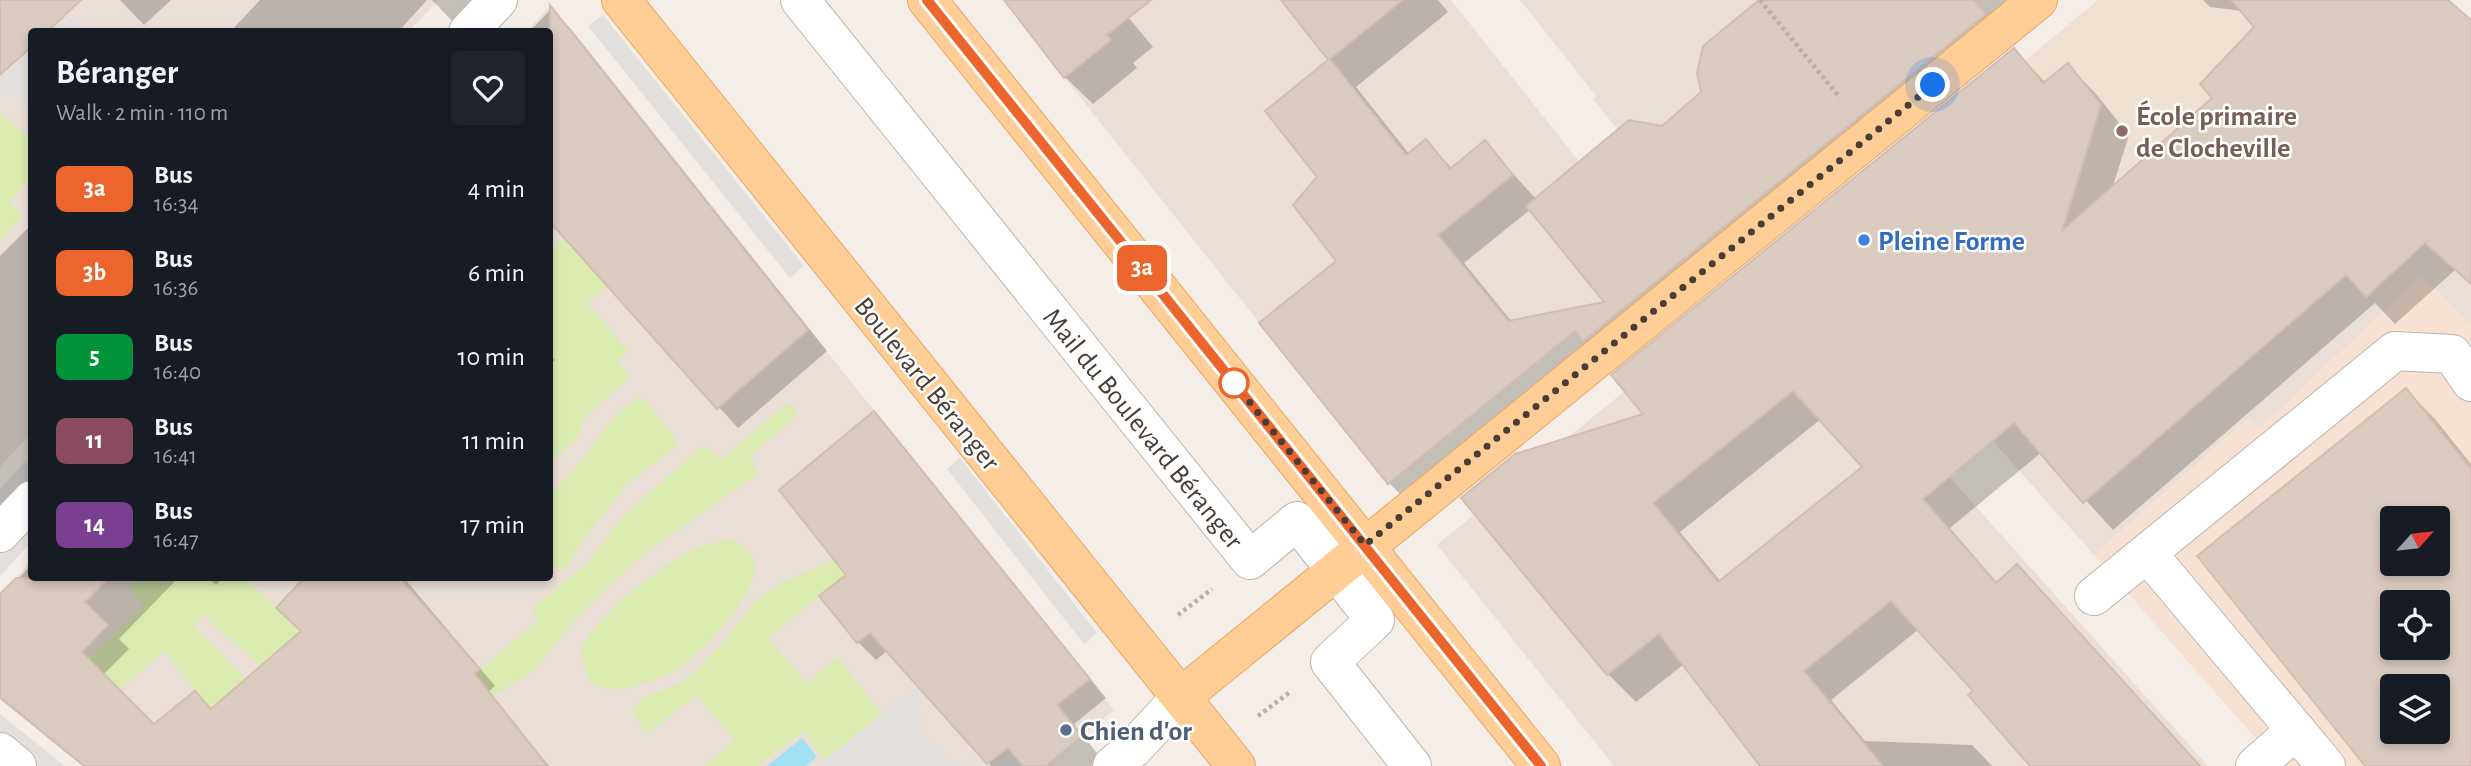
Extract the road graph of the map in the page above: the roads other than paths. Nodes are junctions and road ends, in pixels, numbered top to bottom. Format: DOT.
graph roads {
  1 [pos="498,0"];
  2 [pos="621,0"];
  3 [pos="800,0"];
  4 [pos="927,0"];
  5 [pos="2038,0"];
  6 [pos="472,28"];
  7 [pos="2471,382"];
  8 [pos="28,504"];
  9 [pos="0,533"];
  10 [pos="1365,545"];
  11 [pos="2147,553"];
  12 [pos="1337,572"];
  13 [pos="2094,596"];
  14 [pos="1181,697"];
  15 [pos="2296,730"];
  16 [pos="0,752"];
  17 [pos="18,766"];
  18 [pos="1112,766"];
  19 [pos="1236,766"];
  20 [pos="1412,766"];
  21 [pos="1541,766"];
  22 [pos="2255,766"];
  23 [pos="2326,766"];
  1 -- 6 [label="street"];
  2 -- 14 [label="main road, Boulevard Béranger"];
  3 -- 12 [label="street, Mail du Boulevard Béranger"];
  4 -- 10 [label="main road"];
  5 -- 10 [label="main road"];
  7 -- 11 [label="street"];
  8 -- 9 [label="street"];
  10 -- 12 [label="main road"];
  10 -- 21 [label="main road"];
  11 -- 13 [label="street"];
  11 -- 15 [label="street"];
  12 -- 14 [label="main road"];
  12 -- 20 [label="street, Mail du Boulevard Béranger"];
  14 -- 18 [label="street"];
  14 -- 19 [label="main road, Boulevard Béranger"];
  15 -- 22 [label="street"];
  15 -- 23 [label="street"];
  16 -- 17 [label="street"];
}
